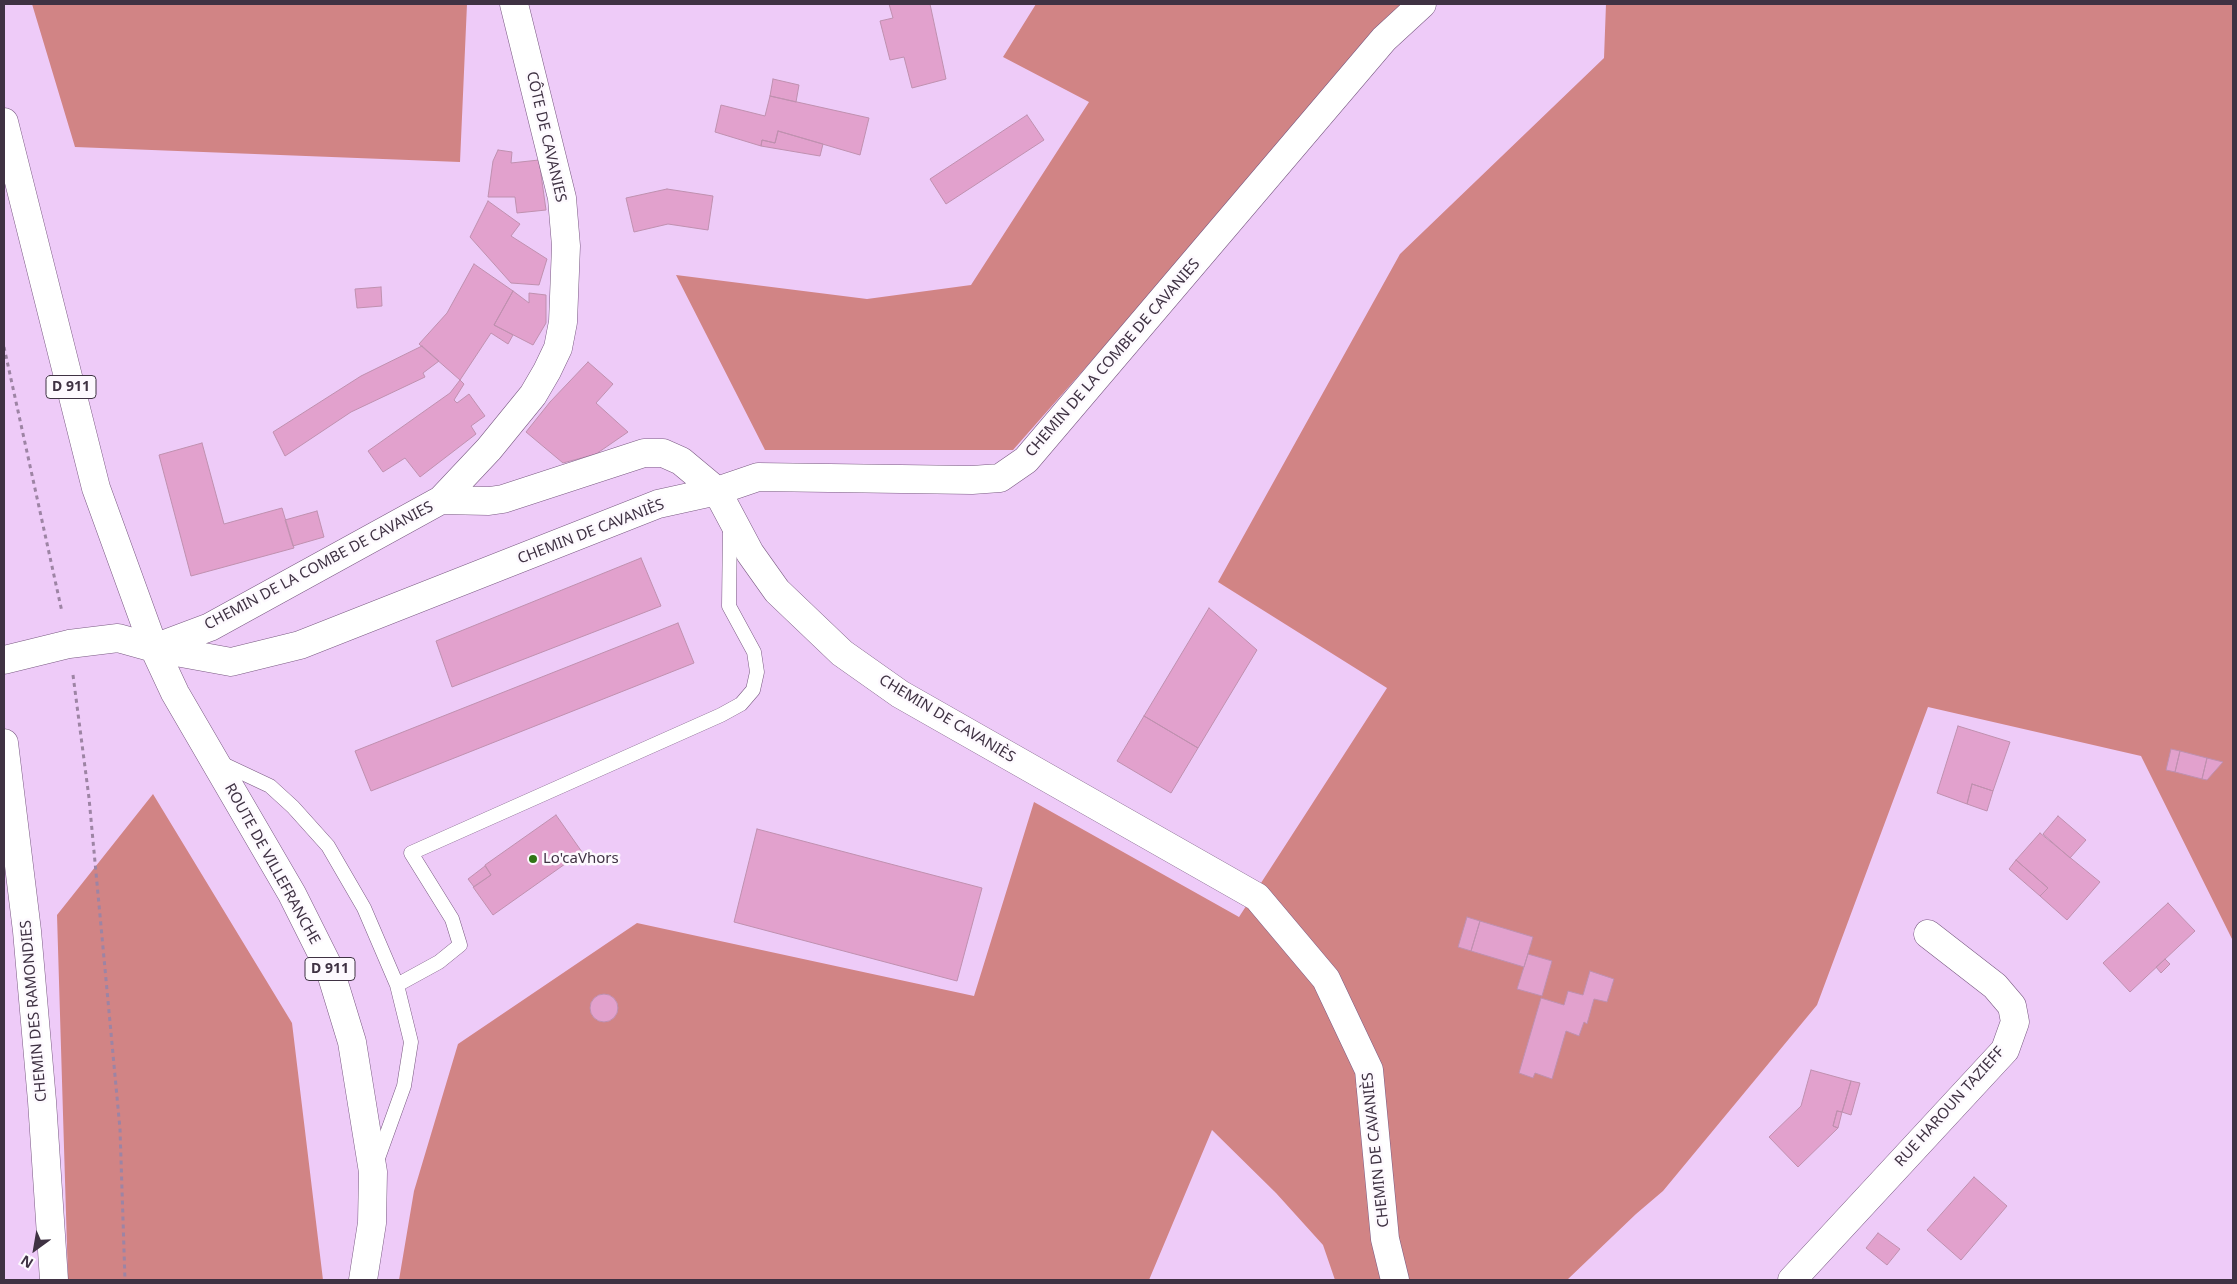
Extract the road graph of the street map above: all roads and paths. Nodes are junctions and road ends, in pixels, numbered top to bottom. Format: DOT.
graph roads {
  1 [pos="514,4"];
  2 [pos="1422,4"];
  3 [pos="4,122"];
  4 [pos="4,347"];
  5 [pos="717,490"];
  6 [pos="441,500"];
  7 [pos="730,514"];
  8 [pos="69,644"];
  9 [pos="154,648"];
  10 [pos="4,660"];
  11 [pos="4,743"];
  12 [pos="214,760"];
  13 [pos="1928,934"];
  14 [pos="397,985"];
  15 [pos="373,1172"];
  16 [pos="54,1280"];
  17 [pos="125,1280"];
  18 [pos="363,1280"];
  19 [pos="1395,1280"];
  20 [pos="1792,1280"];
  1 -- 6 [label="street, CÔTE DE CAVANIES"];
  2 -- 5 [label="street, CHEMIN DE LA COMBE DE CAVANIES"];
  3 -- 9 [label="street, D 911"];
  4 -- 8 [label="path"];
  5 -- 6 [label="street, CHEMIN DE LA COMBE DE CAVANIES"];
  5 -- 7 [label="street, CHEMIN DE CAVANIÈS"];
  5 -- 9 [label="street, CHEMIN DE CAVANIÈS"];
  6 -- 9 [label="street, CHEMIN DE LA COMBE DE CAVANIES"];
  7 -- 14 [label="lane"];
  7 -- 19 [label="street, CHEMIN DE CAVANIÈS"];
  8 -- 9 [label="street"];
  8 -- 10 [label="street"];
  8 -- 17 [label="path"];
  9 -- 12 [label="street, ROUTE DE VILLEFRANCHE / D 911"];
  11 -- 16 [label="street, CHEMIN DES RAMONDIES"];
  12 -- 14 [label="lane"];
  12 -- 15 [label="street, ROUTE DE VILLEFRANCHE / D 911"];
  13 -- 20 [label="street, RUE HAROUN TAZIEFF"];
  14 -- 15 [label="lane"];
  15 -- 18 [label="street, ROUTE DE VILLEFRANCHE / D 911"];
}
